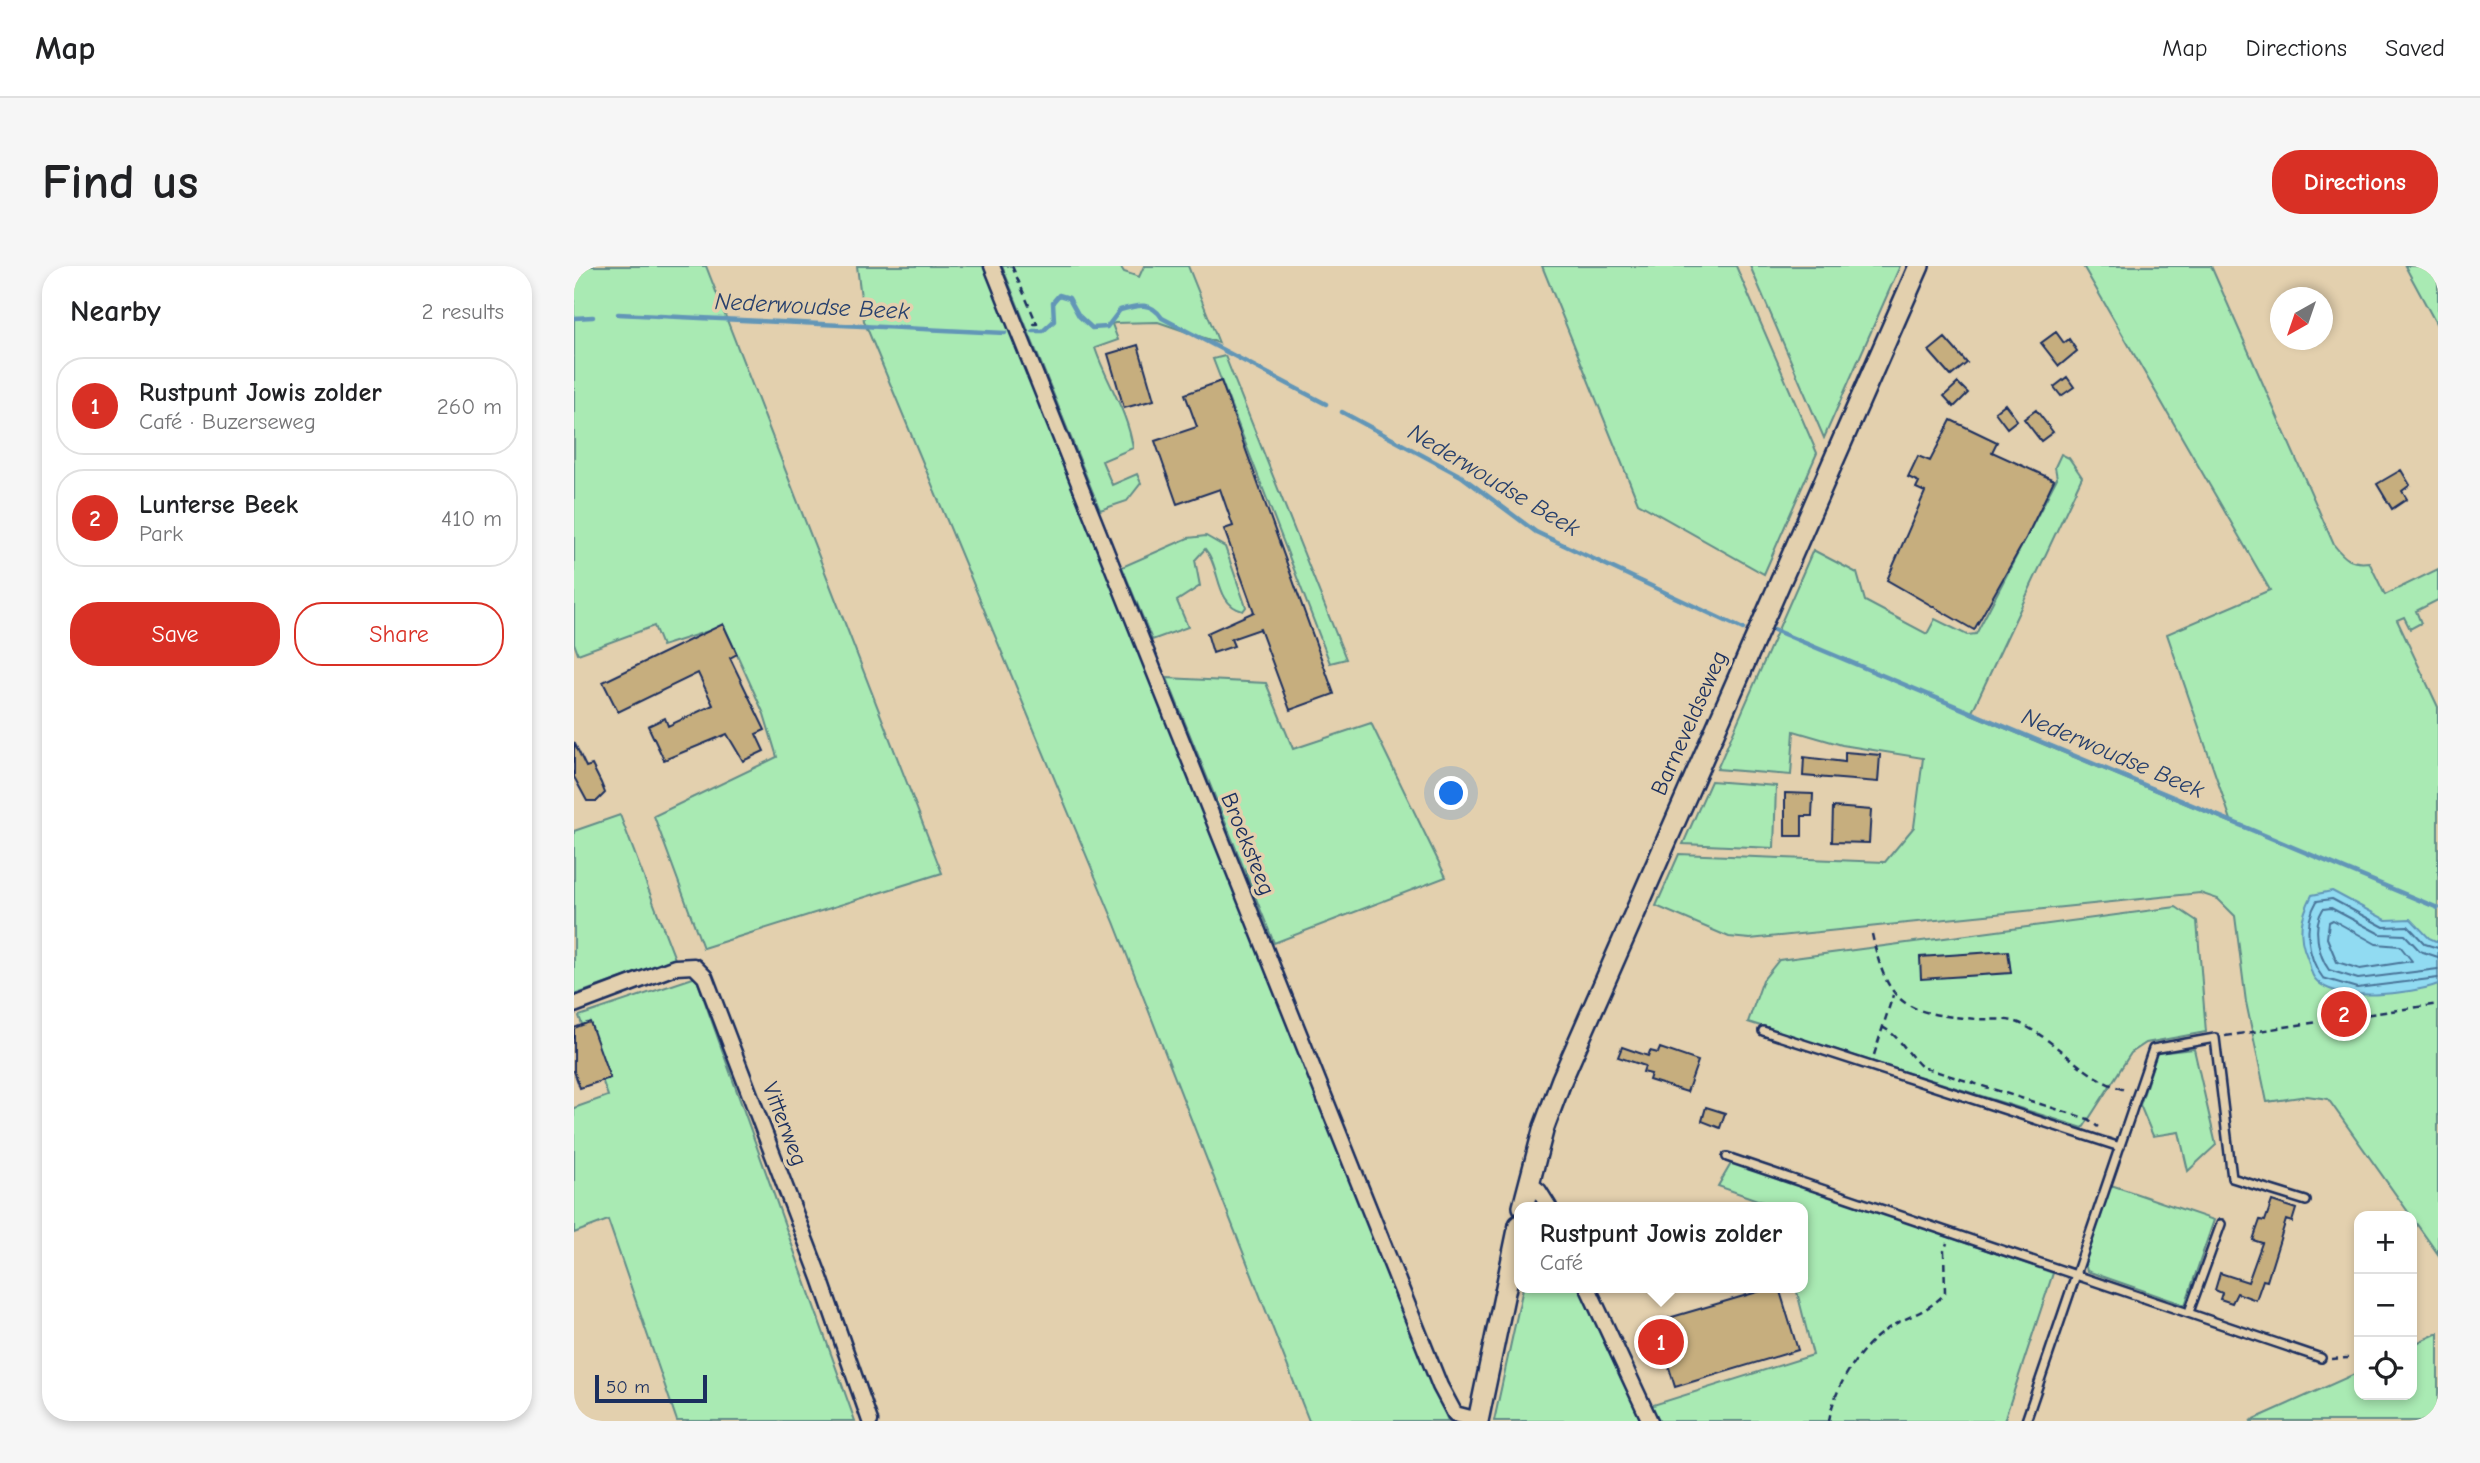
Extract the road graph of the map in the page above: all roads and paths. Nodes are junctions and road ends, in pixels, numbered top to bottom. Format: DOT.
graph roads {
  1 [pos="992,266"];
  2 [pos="1012,266"];
  3 [pos="1919,266"];
  4 [pos="1014,323"];
  5 [pos="1872,934"];
  6 [pos="1893,995"];
  7 [pos="2438,1004"];
  8 [pos="574,1005"];
  9 [pos="1882,1027"];
  10 [pos="1763,1031"];
  11 [pos="2215,1038"];
  12 [pos="1870,1066"];
  13 [pos="2137,1096"];
  14 [pos="2123,1137"];
  15 [pos="2120,1147"];
  16 [pos="1727,1157"];
  17 [pos="1528,1182"];
  18 [pos="2306,1201"];
  19 [pos="1524,1202"];
  20 [pos="1545,1202"];
  21 [pos="2221,1224"];
  22 [pos="1951,1231"];
  23 [pos="1514,1249"];
  24 [pos="2077,1273"];
  25 [pos="1590,1293"];
  26 [pos="2189,1312"];
  27 [pos="2321,1358"];
  28 [pos="2348,1358"];
  29 [pos="870,1421"];
  30 [pos="1478,1421"];
  31 [pos="1650,1421"];
  32 [pos="1829,1421"];
  33 [pos="2026,1421"];
  1 -- 4 [label="street, Broeksteeg"];
  2 -- 4 [label="path"];
  3 -- 17 [label="main road, Barneveldseweg"];
  4 -- 30 [label="street, Broeksteeg"];
  5 -- 6 [label="path"];
  6 -- 9 [label="path"];
  6 -- 13 [label="path"];
  7 -- 11 [label="path"];
  8 -- 29 [label="street, Vitterweg"];
  9 -- 12 [label="path"];
  9 -- 14 [label="path"];
  10 -- 12 [label="lane"];
  11 -- 13 [label="lane"];
  11 -- 18 [label="lane"];
  12 -- 15 [label="lane"];
  13 -- 14 [label="lane"];
  14 -- 15 [label="lane"];
  15 -- 24 [label="lane"];
  16 -- 22 [label="lane"];
  17 -- 19 [label="main road, Barneveldseweg"];
  17 -- 20 [label="street"];
  21 -- 26 [label="lane"];
  22 -- 24 [label="lane"];
  22 -- 32 [label="path"];
  23 -- 30 [label="main road"];
  24 -- 26 [label="lane"];
  24 -- 33 [label="lane"];
  25 -- 31 [label="street"];
  26 -- 27 [label="lane"];
  27 -- 28 [label="path"];
}
